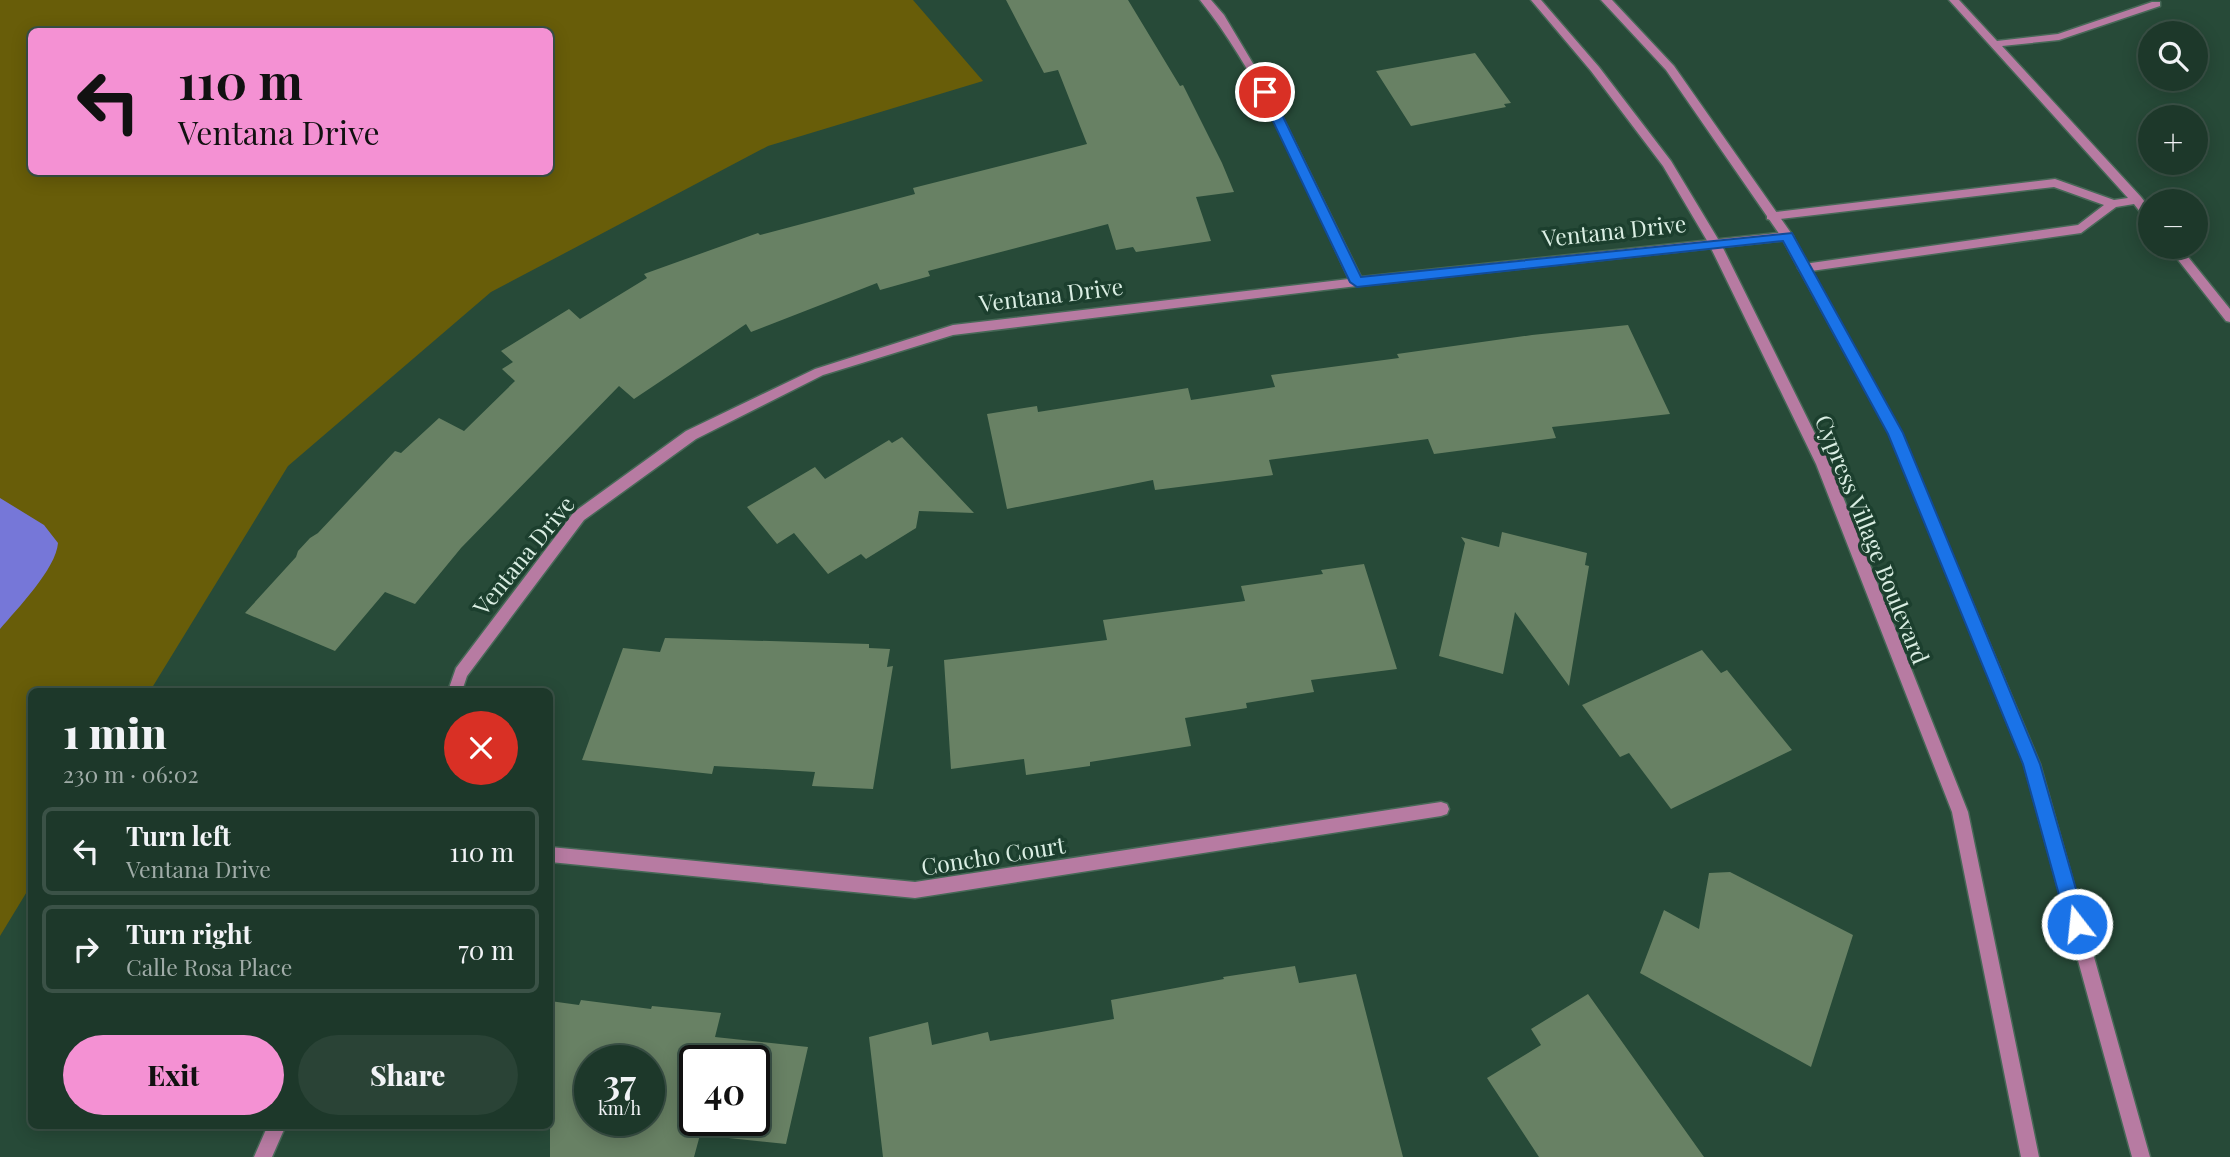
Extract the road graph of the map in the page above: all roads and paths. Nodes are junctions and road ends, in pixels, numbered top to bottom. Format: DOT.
graph roads {
  1 [pos="1205,0"];
  2 [pos="1536,0"];
  3 [pos="1606,0"];
  4 [pos="1954,0"];
  5 [pos="2156,4"];
  6 [pos="1994,44"];
  7 [pos="2137,200"];
  8 [pos="2113,204"];
  9 [pos="1771,216"];
  10 [pos="1787,236"];
  11 [pos="1715,244"];
  12 [pos="2183,259"];
  13 [pos="1804,268"];
  14 [pos="1357,282"];
  15 [pos="2230,318"];
  16 [pos="456,688"];
  17 [pos="1441,809"];
  18 [pos="553,855"];
  19 [pos="275,1129"];
  20 [pos="263,1157"];
  21 [pos="2029,1157"];
  22 [pos="2141,1157"];
  1 -- 14 [label="street"];
  2 -- 11 [label="street, Cypress Village Boulevard"];
  3 -- 9 [label="street"];
  4 -- 6 [label="street"];
  5 -- 6 [label="street"];
  6 -- 7 [label="street"];
  7 -- 8 [label="street"];
  8 -- 9 [label="street"];
  8 -- 13 [label="street"];
  9 -- 10 [label="street"];
  10 -- 11 [label="street, Ventana Drive"];
  10 -- 13 [label="street"];
  11 -- 14 [label="street, Ventana Drive"];
  11 -- 21 [label="street, Cypress Village Boulevard"];
  12 -- 15 [label="street"];
  13 -- 22 [label="street"];
  14 -- 16 [label="street, Ventana Drive"];
  17 -- 18 [label="street, Concho Court"];
  19 -- 20 [label="street"];
}
